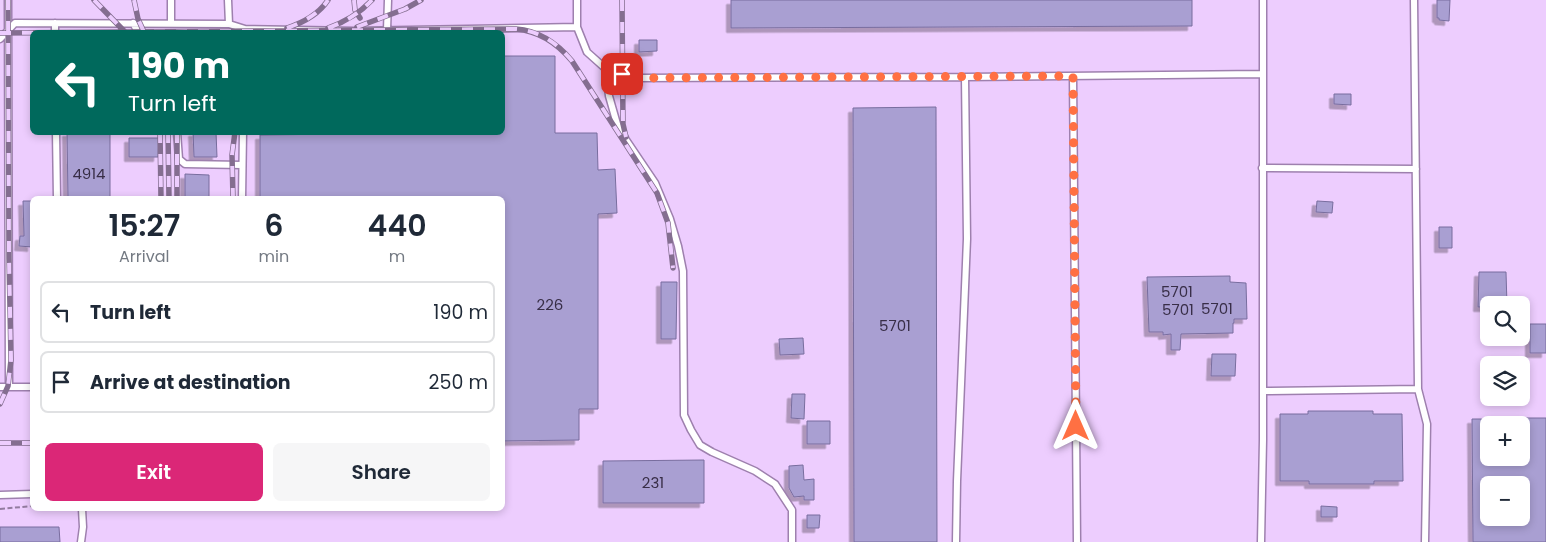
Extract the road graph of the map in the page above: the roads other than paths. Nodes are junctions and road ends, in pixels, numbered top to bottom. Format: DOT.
graph roads {
  1 [pos="8,0"];
  2 [pos="171,0"];
  3 [pos="228,0"];
  4 [pos="388,0"];
  5 [pos="577,0"];
  6 [pos="1263,0"];
  7 [pos="1414,0"];
  8 [pos="55,23"];
  9 [pos="133,23"];
  10 [pos="171,23"];
  11 [pos="229,24"];
  12 [pos="578,27"];
  13 [pos="55,30"];
  14 [pos="137,30"];
  15 [pos="243,30"];
  16 [pos="388,30"];
  17 [pos="8,31"];
  18 [pos="0,39"];
  19 [pos="606,70"];
  20 [pos="1262,74"];
  21 [pos="1073,76"];
  22 [pos="965,77"];
  23 [pos="56,135"];
  24 [pos="177,135"];
  25 [pos="243,135"];
  26 [pos="242,165"];
  27 [pos="1262,168"];
  28 [pos="1416,169"];
  29 [pos="57,196"];
  30 [pos="242,196"];
  31 [pos="9,386"];
  32 [pos="0,387"];
  33 [pos="30,387"];
  34 [pos="1418,390"];
  35 [pos="1263,391"];
  36 [pos="30,494"];
  37 [pos="0,495"];
  38 [pos="82,511"];
  39 [pos="81,542"];
  40 [pos="792,542"];
  41 [pos="956,542"];
  42 [pos="1077,542"];
  43 [pos="1261,542"];
  44 [pos="1425,542"];
  1 -- 17 [label="lane"];
  2 -- 10 [label="lane"];
  3 -- 11 [label="lane"];
  4 -- 16 [label="lane"];
  5 -- 12 [label="lane"];
  6 -- 20 [label="lane"];
  7 -- 28 [label="lane"];
  8 -- 9 [label="lane"];
  8 -- 13 [label="lane"];
  8 -- 17 [label="lane"];
  9 -- 10 [label="lane"];
  9 -- 14 [label="lane"];
  10 -- 11 [label="lane"];
  11 -- 15 [label="lane"];
  12 -- 16 [label="lane"];
  12 -- 19 [label="lane"];
  17 -- 18 [label="lane"];
  17 -- 31 [label="lane"];
  19 -- 22 [label="lane"];
  19 -- 40 [label="lane"];
  20 -- 21 [label="lane"];
  20 -- 27 [label="lane"];
  21 -- 22 [label="lane"];
  21 -- 42 [label="lane"];
  22 -- 41 [label="lane"];
  23 -- 29 [label="lane"];
  24 -- 26 [label="lane"];
  25 -- 26 [label="lane"];
  26 -- 30 [label="lane"];
  27 -- 28 [label="lane"];
  27 -- 35 [label="lane"];
  28 -- 34 [label="lane"];
  31 -- 32 [label="lane"];
  31 -- 33 [label="lane"];
  34 -- 35 [label="lane"];
  34 -- 44 [label="lane"];
  35 -- 43 [label="lane"];
  36 -- 37 [label="lane"];
  38 -- 39 [label="lane"];
}
